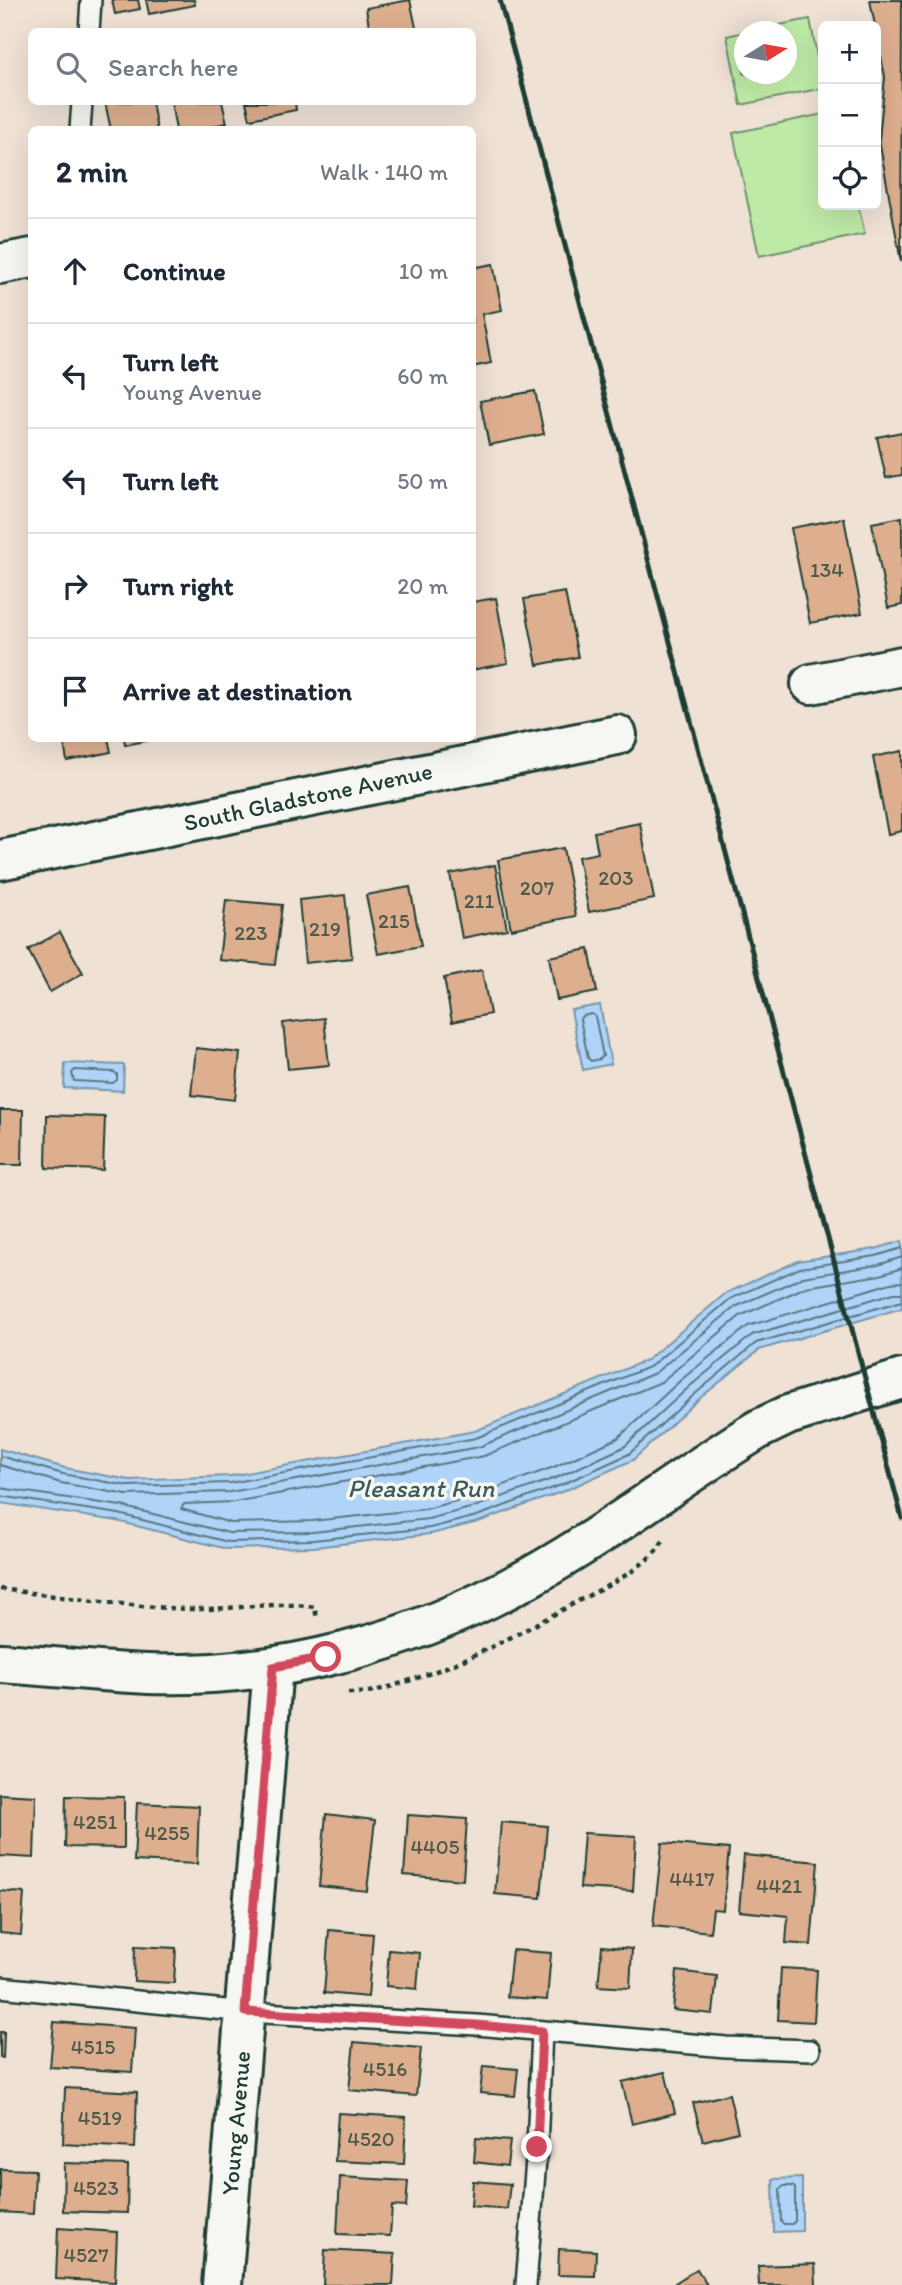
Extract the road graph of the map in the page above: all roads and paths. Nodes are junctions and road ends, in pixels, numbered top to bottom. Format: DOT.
graph roads {
  1 [pos="92,0"];
  2 [pos="89,28"];
  3 [pos="82,105"];
  4 [pos="80,126"];
  5 [pos="28,259"];
  6 [pos="0,264"];
  7 [pos="902,666"];
  8 [pos="811,684"];
  9 [pos="617,735"];
  10 [pos="0,860"];
  11 [pos="902,1379"];
  12 [pos="0,1663"];
  13 [pos="273,1667"];
  14 [pos="0,1987"];
  15 [pos="245,2012"];
  16 [pos="542,2031"];
  17 [pos="810,2050"];
  18 [pos="222,2285"];
  19 [pos="526,2285"];
  1 -- 2 [label="lane"];
  3 -- 4 [label="lane"];
  5 -- 6 [label="street"];
  7 -- 8 [label="street"];
  9 -- 10 [label="street, South Gladstone Avenue"];
  11 -- 13 [label="street"];
  12 -- 13 [label="street"];
  13 -- 15 [label="street, Young Avenue"];
  14 -- 15 [label="lane"];
  15 -- 16 [label="lane"];
  15 -- 18 [label="street, Young Avenue"];
  16 -- 17 [label="lane"];
  16 -- 19 [label="lane"];
}
